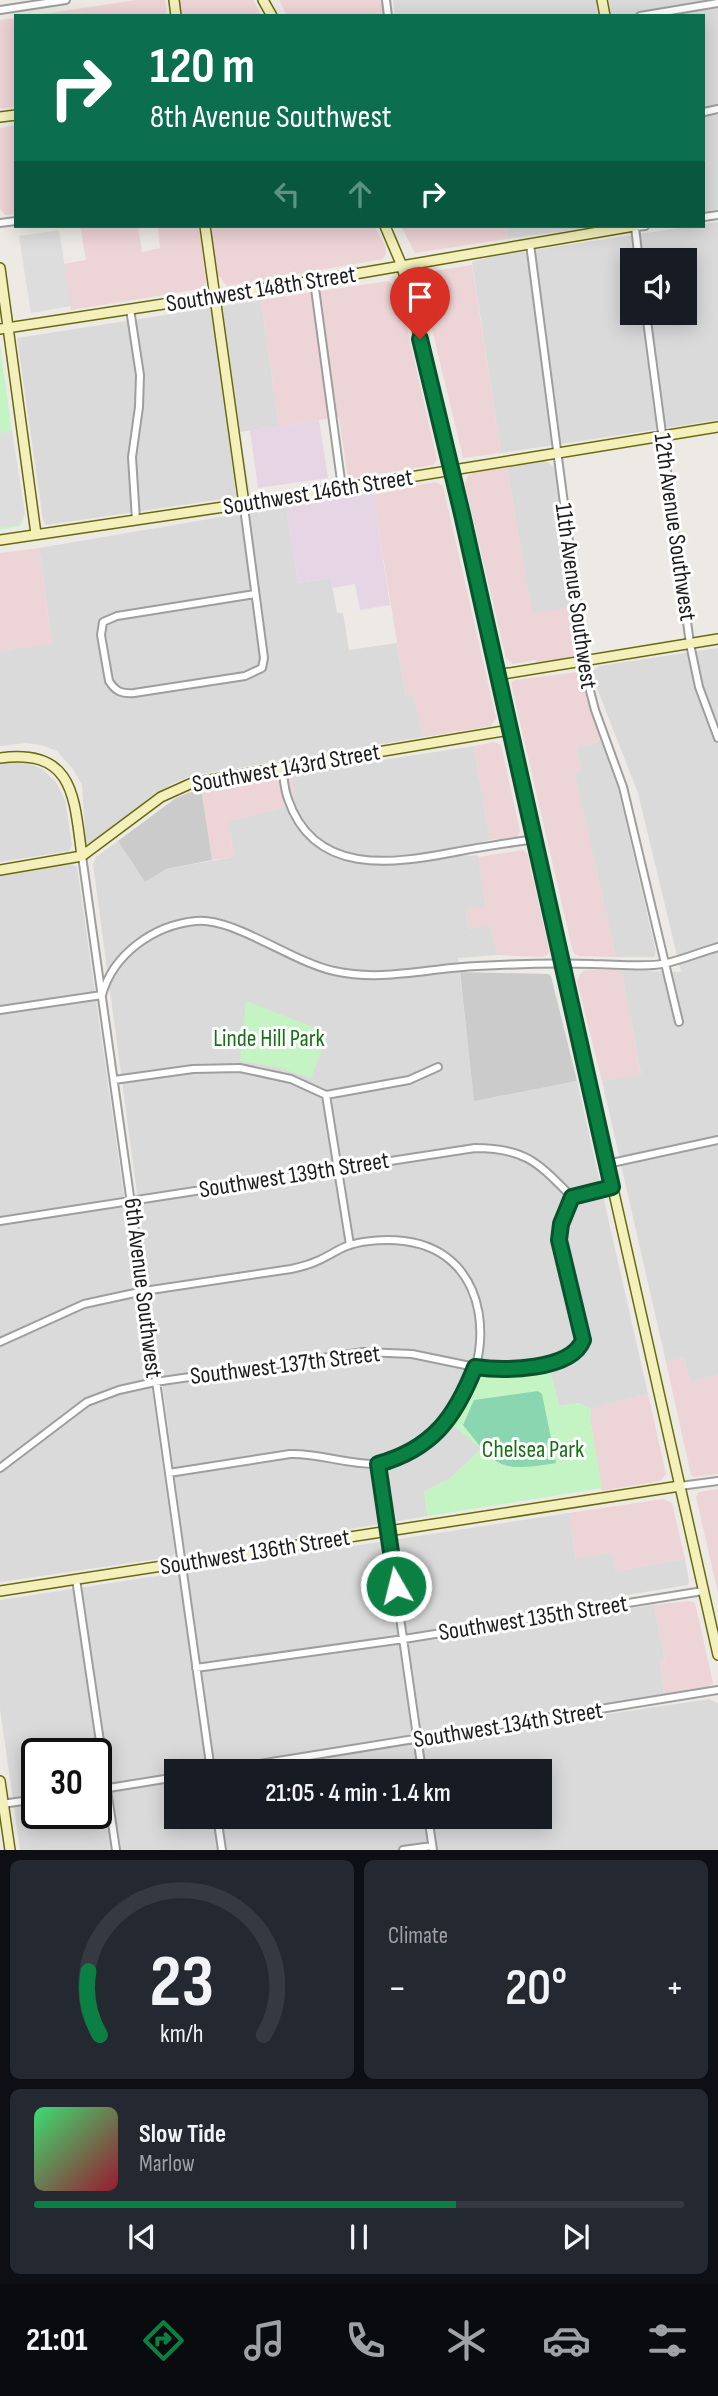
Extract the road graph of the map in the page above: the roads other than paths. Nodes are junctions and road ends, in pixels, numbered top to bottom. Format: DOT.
graph roads {
  1 [pos="66,0"];
  2 [pos="718,3"];
  3 [pos="0,10"];
  4 [pos="652,14"];
  5 [pos="205,228"];
  6 [pos="386,228"];
  7 [pos="628,228"];
  8 [pos="634,228"];
  9 [pos="530,244"];
  10 [pos="637,248"];
  11 [pos="402,266"];
  12 [pos="0,268"];
  13 [pos="314,281"];
  14 [pos="214,296"];
  15 [pos="130,309"];
  16 [pos="648,325"];
  17 [pos="4,328"];
  18 [pos="718,427"];
  19 [pos="663,437"];
  20 [pos="555,453"];
  21 [pos="451,469"];
  22 [pos="342,488"];
  23 [pos="244,504"];
  24 [pos="136,520"];
  25 [pos="36,534"];
  26 [pos="0,540"];
  27 [pos="256,594"];
  28 [pos="718,639"];
  29 [pos="691,644"];
  30 [pos="584,662"];
  31 [pos="497,676"];
  32 [pos="510,730"];
  33 [pos="718,738"];
  34 [pos="0,758"];
  35 [pos="282,767"];
  36 [pos="535,839"];
  37 [pos="82,856"];
  38 [pos="0,870"];
  39 [pos="718,947"];
  40 [pos="563,963"];
  41 [pos="665,964"];
  42 [pos="102,995"];
  43 [pos="0,1010"];
  44 [pos="679,1022"];
  45 [pos="438,1067"];
  46 [pos="114,1080"];
  47 [pos="326,1095"];
  48 [pos="718,1140"];
  49 [pos="607,1164"];
  50 [pos="337,1168"];
  51 [pos="612,1187"];
  52 [pos="572,1197"];
  53 [pos="132,1201"];
  54 [pos="0,1221"];
  55 [pos="350,1245"];
  56 [pos="144,1291"];
  57 [pos="0,1342"];
  58 [pos="475,1367"];
  59 [pos="155,1382"];
  60 [pos="378,1464"];
  61 [pos="0,1468"];
  62 [pos="169,1473"];
  63 [pos="718,1480"];
  64 [pos="680,1486"];
  65 [pos="388,1532"];
  66 [pos="182,1564"];
  67 [pos="76,1579"];
  68 [pos="0,1591"];
  69 [pos="704,1591"];
  70 [pos="404,1639"];
  71 [pos="718,1655"];
  72 [pos="196,1668"];
  73 [pos="718,1690"];
  74 [pos="100,1738"];
  75 [pos="418,1740"];
  76 [pos="211,1759"];
  77 [pos="292,1759"];
  78 [pos="420,1759"];
  79 [pos="164,1779"];
  80 [pos="0,1781"];
  81 [pos="112,1787"];
  82 [pos="21,1801"];
  83 [pos="2,1804"];
  84 [pos="112,1816"];
  85 [pos="219,1829"];
  86 [pos="430,1829"];
  87 [pos="433,1848"];
  88 [pos="10,1850"];
  89 [pos="117,1850"];
  90 [pos="222,1850"];
  91 [pos="402,1850"];
  1 -- 3 [label="street"];
  2 -- 4 [label="street"];
  5 -- 14 [label="street"];
  6 -- 11 [label="street"];
  7 -- 9 [label="street, Southwest 148th Street"];
  8 -- 10 [label="street"];
  9 -- 11 [label="street, Southwest 148th Street"];
  9 -- 20 [label="street, 11th Avenue Southwest"];
  11 -- 13 [label="street, Southwest 148th Street"];
  11 -- 21 [label="street"];
  12 -- 17 [label="street"];
  13 -- 14 [label="street, Southwest 148th Street"];
  13 -- 22 [label="street"];
  14 -- 15 [label="street, Southwest 148th Street"];
  14 -- 23 [label="street"];
  15 -- 17 [label="street, Southwest 148th Street"];
  15 -- 24 [label="street"];
  16 -- 19 [label="street, 12th Avenue Southwest"];
  17 -- 25 [label="street"];
  18 -- 19 [label="street, Southwest 146th Street"];
  19 -- 20 [label="street, Southwest 146th Street"];
  19 -- 29 [label="street, 12th Avenue Southwest"];
  20 -- 21 [label="street, Southwest 146th Street"];
  20 -- 30 [label="street, 11th Avenue Southwest"];
  21 -- 22 [label="street, Southwest 146th Street"];
  21 -- 31 [label="street"];
  22 -- 23 [label="street, Southwest 146th Street"];
  23 -- 24 [label="street, Southwest 146th Street"];
  23 -- 27 [label="street"];
  24 -- 25 [label="street, Southwest 146th Street"];
  25 -- 26 [label="street, Southwest 146th Street"];
  27 -- 27 [label="street"];
  28 -- 29 [label="street"];
  29 -- 30 [label="street"];
  29 -- 33 [label="street, 12th Avenue Southwest"];
  30 -- 31 [label="street"];
  30 -- 41 [label="street, 11th Avenue Southwest"];
  31 -- 32 [label="street"];
  32 -- 35 [label="street, Southwest 143rd Street"];
  32 -- 36 [label="street"];
  34 -- 37 [label="street, 6th Avenue Southwest"];
  35 -- 36 [label="street"];
  35 -- 37 [label="street, Southwest 143rd Street"];
  36 -- 40 [label="street"];
  37 -- 38 [label="street, Southwest 143rd Street"];
  37 -- 42 [label="street, 6th Avenue Southwest"];
  39 -- 41 [label="street"];
  40 -- 41 [label="street"];
  40 -- 42 [label="street"];
  40 -- 49 [label="street"];
  41 -- 44 [label="street, 11th Avenue Southwest"];
  42 -- 43 [label="street"];
  42 -- 46 [label="street, 6th Avenue Southwest"];
  45 -- 47 [label="street"];
  46 -- 47 [label="street"];
  46 -- 53 [label="street, 6th Avenue Southwest"];
  47 -- 50 [label="street"];
  48 -- 49 [label="street"];
  49 -- 51 [label="street"];
  50 -- 52 [label="street, Southwest 139th Street"];
  50 -- 53 [label="street, Southwest 139th Street"];
  50 -- 55 [label="street"];
  51 -- 52 [label="street"];
  51 -- 64 [label="street"];
  52 -- 58 [label="street, Southwest 137th Street"];
  53 -- 54 [label="street, Southwest 139th Street"];
  53 -- 56 [label="street, 6th Avenue Southwest"];
  55 -- 56 [label="street"];
  55 -- 58 [label="street"];
  56 -- 57 [label="street"];
  56 -- 59 [label="street, 6th Avenue Southwest"];
  58 -- 59 [label="street, Southwest 137th Street"];
  58 -- 60 [label="street"];
  59 -- 61 [label="street, Southwest 137th Street"];
  59 -- 62 [label="street, 6th Avenue Southwest"];
  60 -- 62 [label="street"];
  60 -- 65 [label="street"];
  62 -- 66 [label="street, 6th Avenue Southwest"];
  63 -- 64 [label="street, Southwest 136th Street"];
  64 -- 65 [label="street, Southwest 136th Street"];
  64 -- 69 [label="street"];
  65 -- 66 [label="street, Southwest 136th Street"];
  65 -- 70 [label="street"];
  66 -- 67 [label="street, Southwest 136th Street"];
  66 -- 72 [label="street, 6th Avenue Southwest"];
  67 -- 68 [label="street, Southwest 136th Street"];
  67 -- 74 [label="street"];
  69 -- 70 [label="street, Southwest 135th Street"];
  69 -- 71 [label="street"];
  70 -- 72 [label="street, Southwest 135th Street"];
  70 -- 75 [label="street"];
  72 -- 76 [label="street, 6th Avenue Southwest"];
  73 -- 75 [label="street, Southwest 134th Street"];
  75 -- 77 [label="street, Southwest 134th Street"];
  75 -- 78 [label="street"];
  79 -- 81 [label="street"];
  80 -- 83 [label="street"];
  82 -- 83 [label="street"];
  83 -- 88 [label="street"];
  84 -- 89 [label="street"];
  85 -- 90 [label="street"];
  86 -- 87 [label="street"];
  87 -- 91 [label="street"];
}
